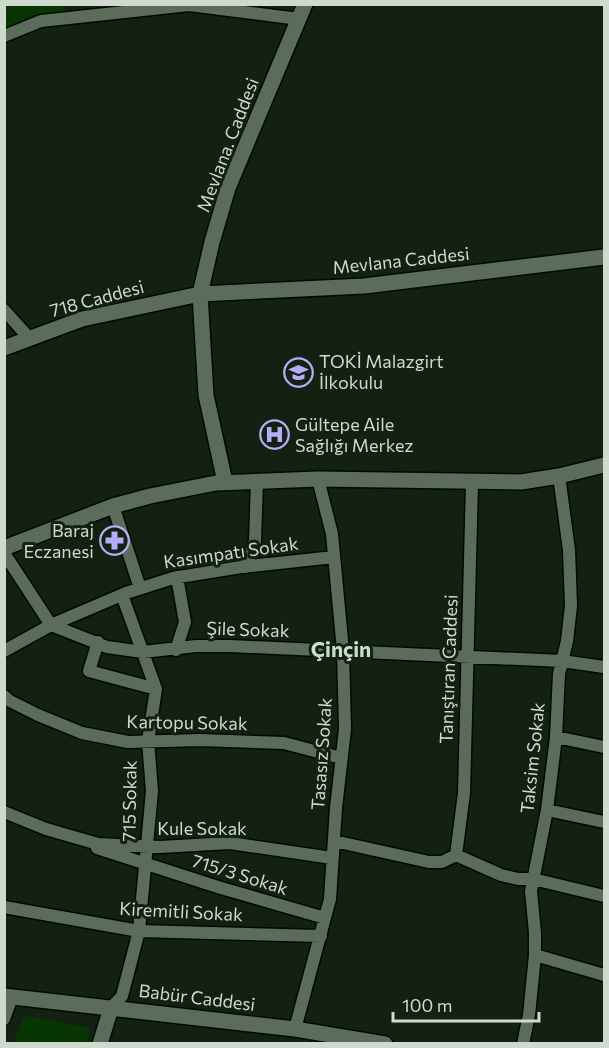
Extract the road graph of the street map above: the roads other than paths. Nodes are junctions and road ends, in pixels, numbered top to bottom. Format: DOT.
graph roads {
  1 [pos="306,4"];
  2 [pos="300,19"];
  3 [pos="4,25"];
  4 [pos="28,27"];
  5 [pos="4,36"];
  6 [pos="604,257"];
  7 [pos="200,294"];
  8 [pos="4,310"];
  9 [pos="30,339"];
  10 [pos="4,348"];
  11 [pos="604,465"];
  12 [pos="559,476"];
  13 [pos="318,479"];
  14 [pos="257,481"];
  15 [pos="225,482"];
  16 [pos="472,483"];
  17 [pos="113,506"];
  18 [pos="4,548"];
  19 [pos="4,553"];
  20 [pos="334,557"];
  21 [pos="245,567"];
  22 [pos="177,577"];
  23 [pos="140,588"];
  24 [pos="122,595"];
  25 [pos="51,625"];
  26 [pos="98,642"];
  27 [pos="176,650"];
  28 [pos="4,651"];
  29 [pos="343,651"];
  30 [pos="143,652"];
  31 [pos="467,657"];
  32 [pos="562,661"];
  33 [pos="604,667"];
  34 [pos="156,689"];
  35 [pos="4,696"];
  36 [pos="556,737"];
  37 [pos="148,741"];
  38 [pos="604,747"];
  39 [pos="341,758"];
  40 [pos="547,810"];
  41 [pos="4,812"];
  42 [pos="604,822"];
  43 [pos="78,838"];
  44 [pos="334,841"];
  45 [pos="148,846"];
  46 [pos="456,855"];
  47 [pos="332,858"];
  48 [pos="146,865"];
  49 [pos="533,879"];
  50 [pos="604,896"];
  51 [pos="4,908"];
  52 [pos="325,918"];
  53 [pos="139,931"];
  54 [pos="321,936"];
  55 [pos="535,955"];
  56 [pos="604,975"];
  57 [pos="8,997"];
  58 [pos="111,1008"];
  59 [pos="4,1019"];
  60 [pos="295,1029"];
  61 [pos="100,1044"];
  62 [pos="385,1044"];
  63 [pos="523,1044"];
  1 -- 2 [label="street, Mevlana. Caddesi"];
  2 -- 4 [label="street"];
  2 -- 7 [label="street, Mevlana. Caddesi"];
  3 -- 4 [label="street"];
  4 -- 5 [label="street"];
  6 -- 7 [label="street, Mevlana Caddesi"];
  7 -- 9 [label="street, 718 Caddesi"];
  7 -- 15 [label="street, Mevlana. Caddesi"];
  8 -- 9 [label="street"];
  9 -- 10 [label="street, 718 Caddesi"];
  11 -- 12 [label="street"];
  12 -- 16 [label="street"];
  12 -- 32 [label="street, Taksim Sokak"];
  13 -- 14 [label="street"];
  13 -- 16 [label="street"];
  13 -- 20 [label="street, Tasasız Sokak"];
  14 -- 15 [label="street"];
  14 -- 21 [label="street"];
  15 -- 17 [label="street"];
  16 -- 31 [label="street, Tanıştıran Caddesi"];
  17 -- 18 [label="street"];
  17 -- 23 [label="street"];
  19 -- 25 [label="street"];
  20 -- 21 [label="street, Kasımpatı Sokak"];
  20 -- 29 [label="street, Tasasız Sokak"];
  21 -- 22 [label="street, Kasımpatı Sokak"];
  22 -- 23 [label="street, Kasımpatı Sokak"];
  22 -- 27 [label="street"];
  23 -- 24 [label="street, Kasımpatı Sokak"];
  24 -- 25 [label="street, Kasımpatı Sokak"];
  24 -- 30 [label="street, 715 Sokak"];
  25 -- 26 [label="street, Şile Sokak"];
  25 -- 28 [label="street, Kasımpatı Sokak"];
  26 -- 30 [label="street, Şile Sokak"];
  26 -- 34 [label="street"];
  27 -- 29 [label="street, Şile Sokak"];
  27 -- 30 [label="street, Şile Sokak"];
  29 -- 31 [label="street, Şile Sokak"];
  29 -- 39 [label="street, Tasasız Sokak"];
  30 -- 34 [label="street, 715 Sokak"];
  31 -- 32 [label="street, Şile Sokak"];
  31 -- 46 [label="street, Tanıştıran Caddesi"];
  32 -- 33 [label="street, Şile Sokak"];
  32 -- 36 [label="street, Taksim Sokak"];
  34 -- 37 [label="street, 715 Sokak"];
  35 -- 37 [label="street, Kartopu Sokak"];
  36 -- 38 [label="street"];
  36 -- 40 [label="street, Taksim Sokak"];
  37 -- 39 [label="street, Kartopu Sokak"];
  37 -- 45 [label="street, 715 Sokak"];
  39 -- 44 [label="street, Tasasız Sokak"];
  40 -- 42 [label="street"];
  40 -- 49 [label="street, Taksim Sokak"];
  41 -- 43 [label="street, Kule Sokak"];
  43 -- 45 [label="street, Kule Sokak"];
  43 -- 48 [label="street, 715/3 Sokak"];
  44 -- 46 [label="street"];
  44 -- 47 [label="street, Tasasız Sokak"];
  45 -- 47 [label="street, Kule Sokak"];
  45 -- 48 [label="street, 715 Sokak"];
  46 -- 49 [label="street"];
  47 -- 52 [label="street, Tasasız Sokak"];
  48 -- 52 [label="street, 715/3 Sokak"];
  48 -- 53 [label="street, 715 Sokak"];
  49 -- 50 [label="street"];
  49 -- 55 [label="street, Taksim Sokak"];
  51 -- 53 [label="street, Kiremitli Sokak"];
  52 -- 54 [label="street, Tasasız Sokak"];
  53 -- 54 [label="street, Kiremitli Sokak"];
  53 -- 58 [label="street, 715 Sokak"];
  54 -- 60 [label="street, Tasasız Sokak"];
  55 -- 56 [label="street"];
  55 -- 63 [label="street, Taksim Sokak"];
  57 -- 58 [label="street, Babür Caddesi"];
  57 -- 59 [label="street"];
  58 -- 60 [label="street, Babür Caddesi"];
  58 -- 61 [label="street"];
  60 -- 62 [label="street, Babür Caddesi"];
}
